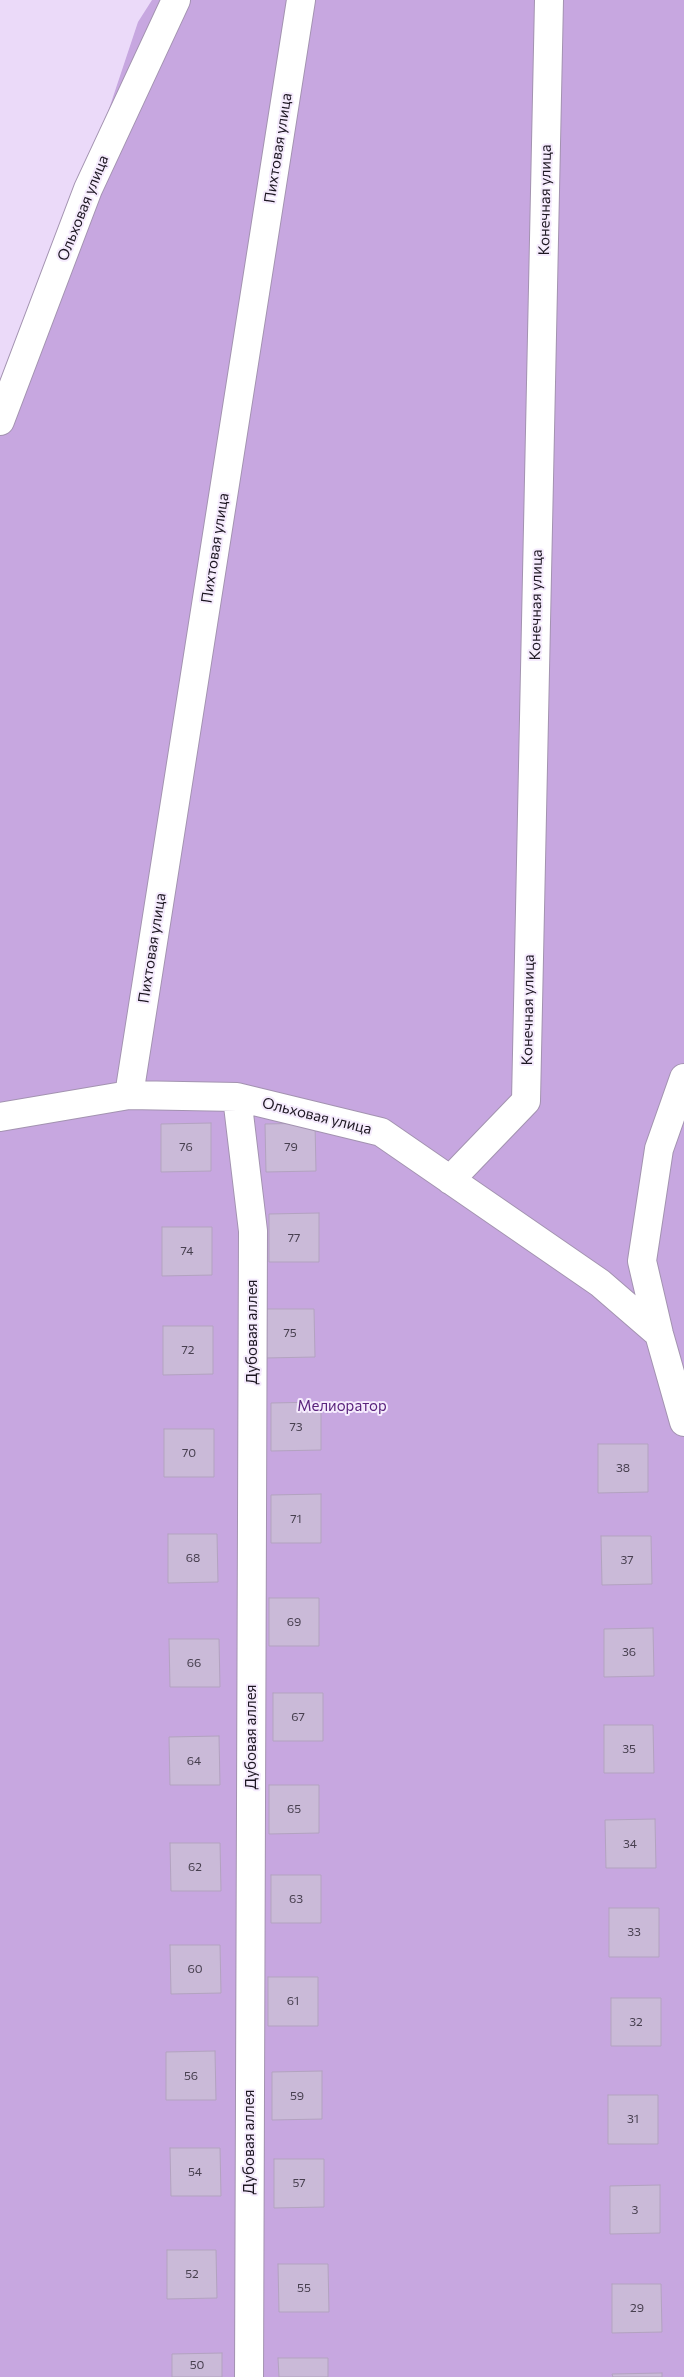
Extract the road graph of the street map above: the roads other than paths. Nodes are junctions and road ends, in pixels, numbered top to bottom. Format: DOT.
graph roads {
  1 [pos="176,0"];
  2 [pos="301,0"];
  3 [pos="549,0"];
  4 [pos="0,422"];
  5 [pos="684,1078"];
  6 [pos="129,1096"];
  7 [pos="237,1097"];
  8 [pos="0,1117"];
  9 [pos="450,1180"];
  10 [pos="659,1334"];
  11 [pos="684,1422"];
  12 [pos="248,2377"];
  1 -- 4 [label="street, Ольховая улица"];
  2 -- 6 [label="street, Пихтовая улица"];
  3 -- 9 [label="street, Конечная улица"];
  5 -- 10 [label="street"];
  6 -- 7 [label="street, Ольховая улица"];
  6 -- 8 [label="street, Ольховая улица"];
  7 -- 9 [label="street, Ольховая улица"];
  7 -- 12 [label="street, Дубовая аллея"];
  9 -- 10 [label="street, Ольховая улица"];
  10 -- 11 [label="street"];
}
